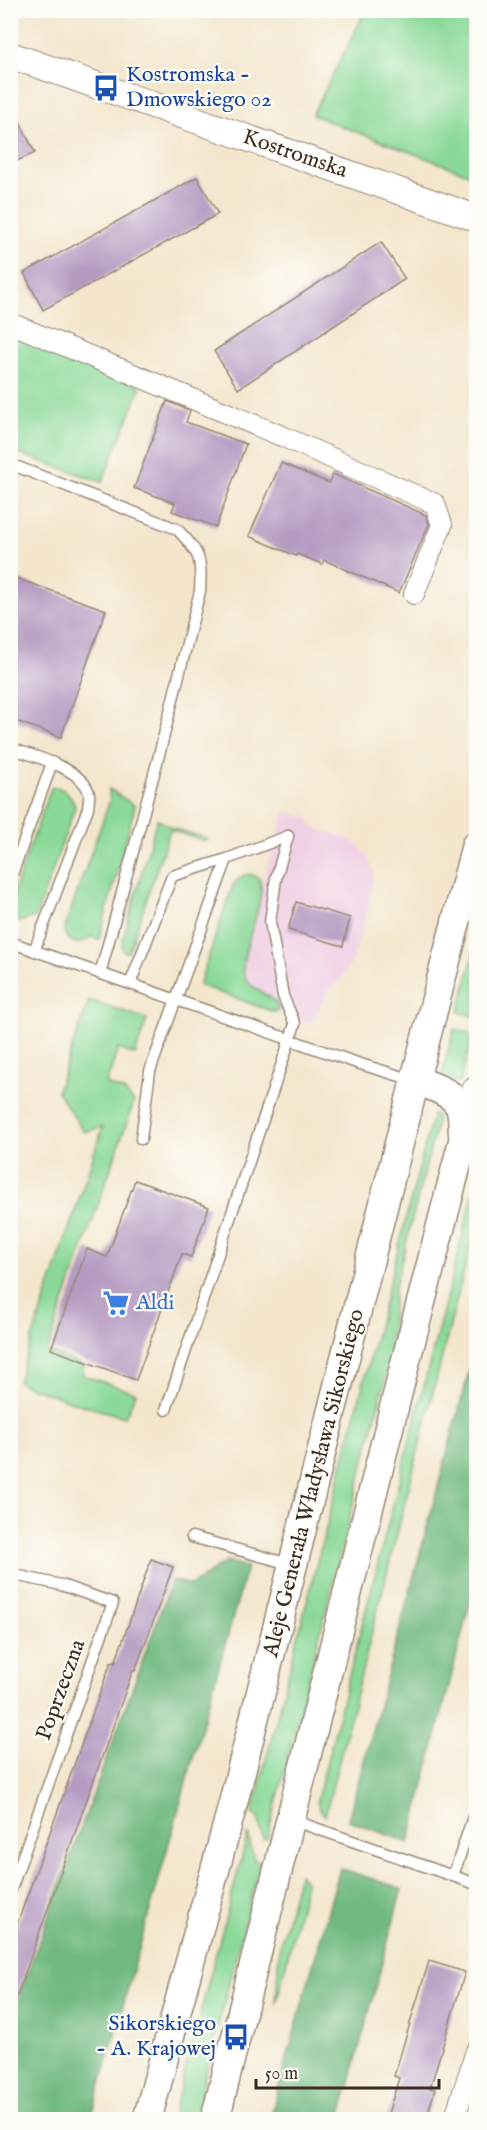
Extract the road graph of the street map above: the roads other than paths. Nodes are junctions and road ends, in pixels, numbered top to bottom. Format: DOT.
graph roads {
  1 [pos="10,55"];
  2 [pos="477,218"];
  3 [pos="10,323"];
  4 [pos="10,464"];
  5 [pos="414,594"];
  6 [pos="10,748"];
  7 [pos="52,763"];
  8 [pos="477,845"];
  9 [pos="226,859"];
  10 [pos="10,880"];
  11 [pos="10,942"];
  12 [pos="34,951"];
  13 [pos="100,974"];
  14 [pos="130,984"];
  15 [pos="176,999"];
  16 [pos="289,1040"];
  17 [pos="415,1080"];
  18 [pos="477,1091"];
  19 [pos="141,1139"];
  20 [pos="464,1139"];
  21 [pos="166,1410"];
  22 [pos="192,1536"];
  23 [pos="293,1565"];
  24 [pos="10,1574"];
  25 [pos="477,1808"];
  26 [pos="291,1820"];
  27 [pos="453,1876"];
  28 [pos="477,1884"];
  29 [pos="10,1892"];
  30 [pos="477,2051"];
  31 [pos="147,2120"];
  32 [pos="214,2120"];
  33 [pos="453,2120"];
  1 -- 2 [label="street, Kostromska"];
  3 -- 5 [label="street"];
  4 -- 13 [label="lane"];
  6 -- 7 [label="lane"];
  7 -- 10 [label="lane"];
  7 -- 12 [label="lane"];
  8 -- 17 [label="main road, Aleje Generała Władysława Sikorskiego"];
  9 -- 14 [label="lane"];
  9 -- 15 [label="lane"];
  9 -- 16 [label="lane"];
  11 -- 12 [label="lane"];
  12 -- 13 [label="lane"];
  13 -- 14 [label="lane"];
  14 -- 15 [label="lane"];
  15 -- 16 [label="lane"];
  15 -- 19 [label="lane"];
  16 -- 17 [label="lane"];
  16 -- 21 [label="lane"];
  17 -- 20 [label="main road"];
  17 -- 23 [label="main road, Aleje Generała Władysława Sikorskiego"];
  18 -- 20 [label="main road"];
  20 -- 26 [label="main road"];
  22 -- 23 [label="lane"];
  23 -- 31 [label="main road, Aleje Generała Władysława Sikorskiego"];
  24 -- 29 [label="lane, Poprzeczna"];
  25 -- 27 [label="lane"];
  26 -- 27 [label="lane"];
  26 -- 32 [label="main road"];
  27 -- 28 [label="lane"];
  30 -- 33 [label="street"];
}
